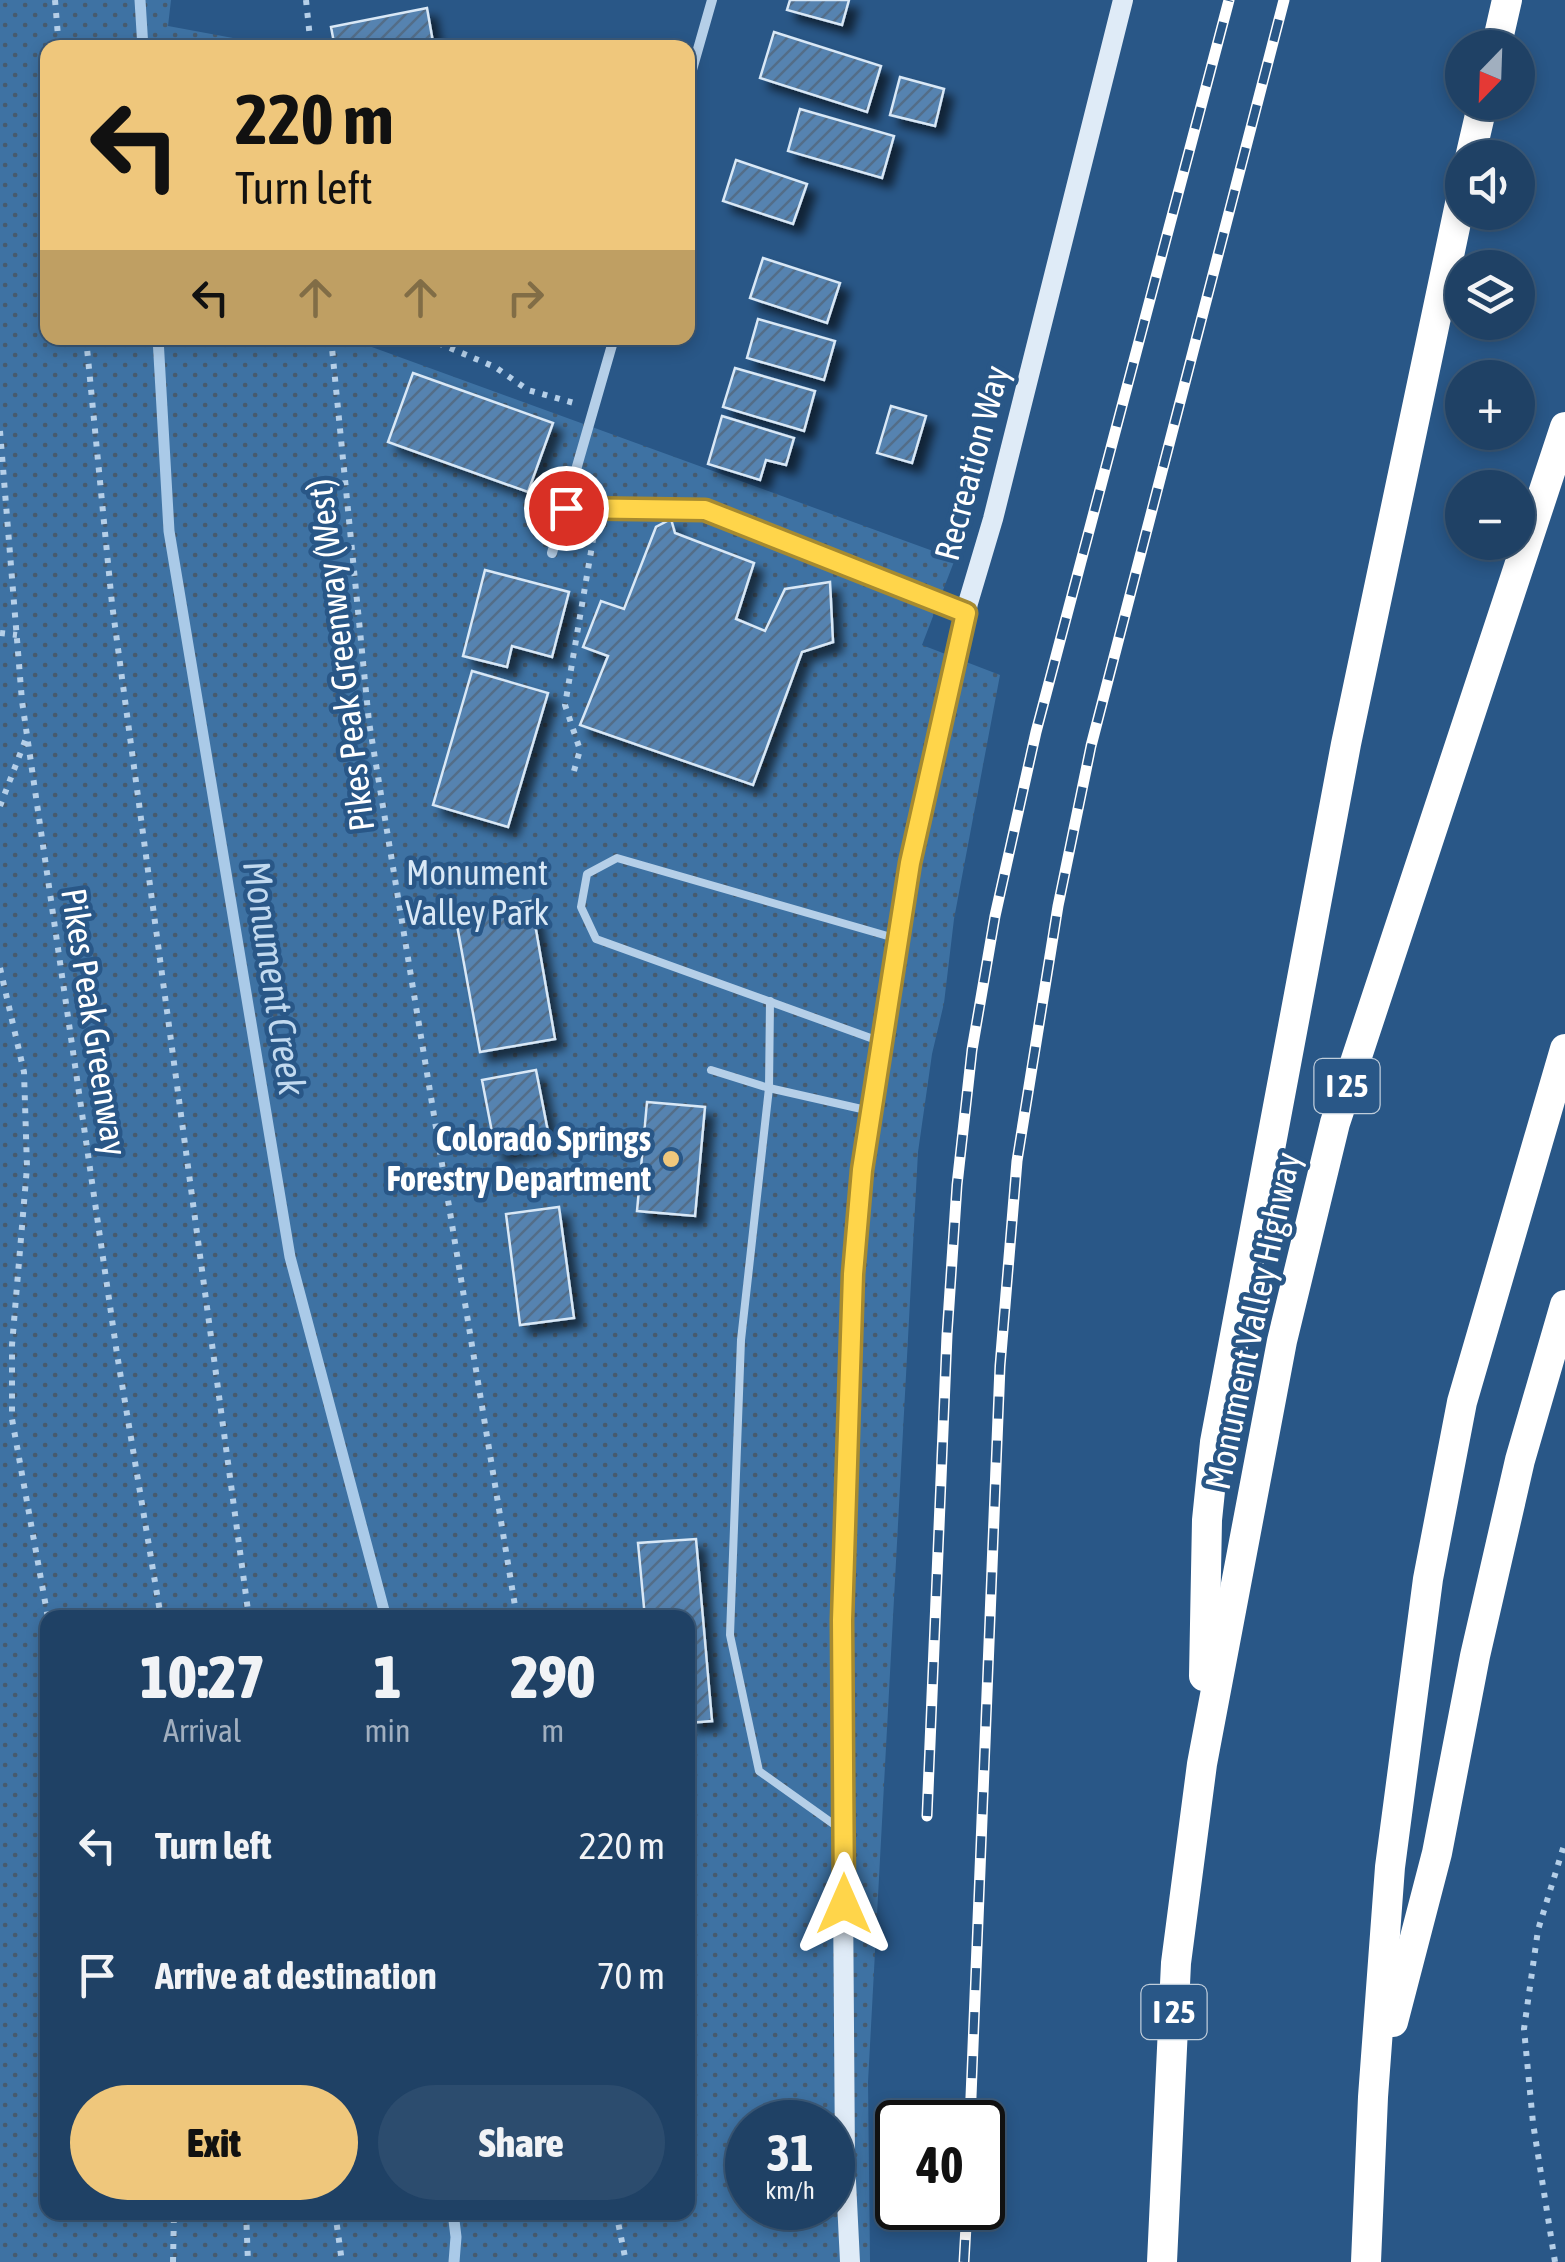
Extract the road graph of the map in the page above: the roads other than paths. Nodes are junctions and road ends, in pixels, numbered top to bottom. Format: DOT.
graph roads {
  1 [pos="712,0"];
  2 [pos="1123,0"];
  3 [pos="1506,0"];
  4 [pos="1500,30"];
  5 [pos="695,60"];
  6 [pos="1454,230"];
  7 [pos="612,345"];
  8 [pos="1565,427"];
  9 [pos="566,508"];
  10 [pos="552,552"];
  11 [pos="966,613"];
  12 [pos="898,939"];
  13 [pos="770,1001"];
  14 [pos="882,1042"];
  15 [pos="1565,1049"];
  16 [pos="711,1070"];
  17 [pos="769,1088"];
  18 [pos="871,1111"];
  19 [pos="1565,1305"];
  20 [pos="1202,1764"];
  21 [pos="843,1831"];
  22 [pos="1373,2097"];
  23 [pos="850,2262"];
  24 [pos="1162,2262"];
  25 [pos="1366,2262"];
  1 -- 5 [label="street"];
  2 -- 11 [label="street, Recreation Way"];
  3 -- 4 [label="highway"];
  6 -- 20 [label="highway"];
  7 -- 9 [label="street"];
  8 -- 20 [label="highway, Monument Valley Highway / I 25"];
  9 -- 10 [label="street"];
  9 -- 11 [label="lane"];
  11 -- 12 [label="street, Recreation Way"];
  12 -- 13 [label="lane"];
  12 -- 14 [label="street, Recreation Way"];
  13 -- 14 [label="lane"];
  13 -- 17 [label="lane"];
  14 -- 18 [label="street, Recreation Way"];
  15 -- 22 [label="highway"];
  16 -- 17 [label="lane"];
  17 -- 18 [label="lane"];
  17 -- 21 [label="lane"];
  18 -- 21 [label="street, Recreation Way"];
  19 -- 22 [label="highway"];
  20 -- 24 [label="highway, Monument Valley Highway / I 25"];
  21 -- 23 [label="street, Recreation Way"];
  22 -- 25 [label="highway"];
}
